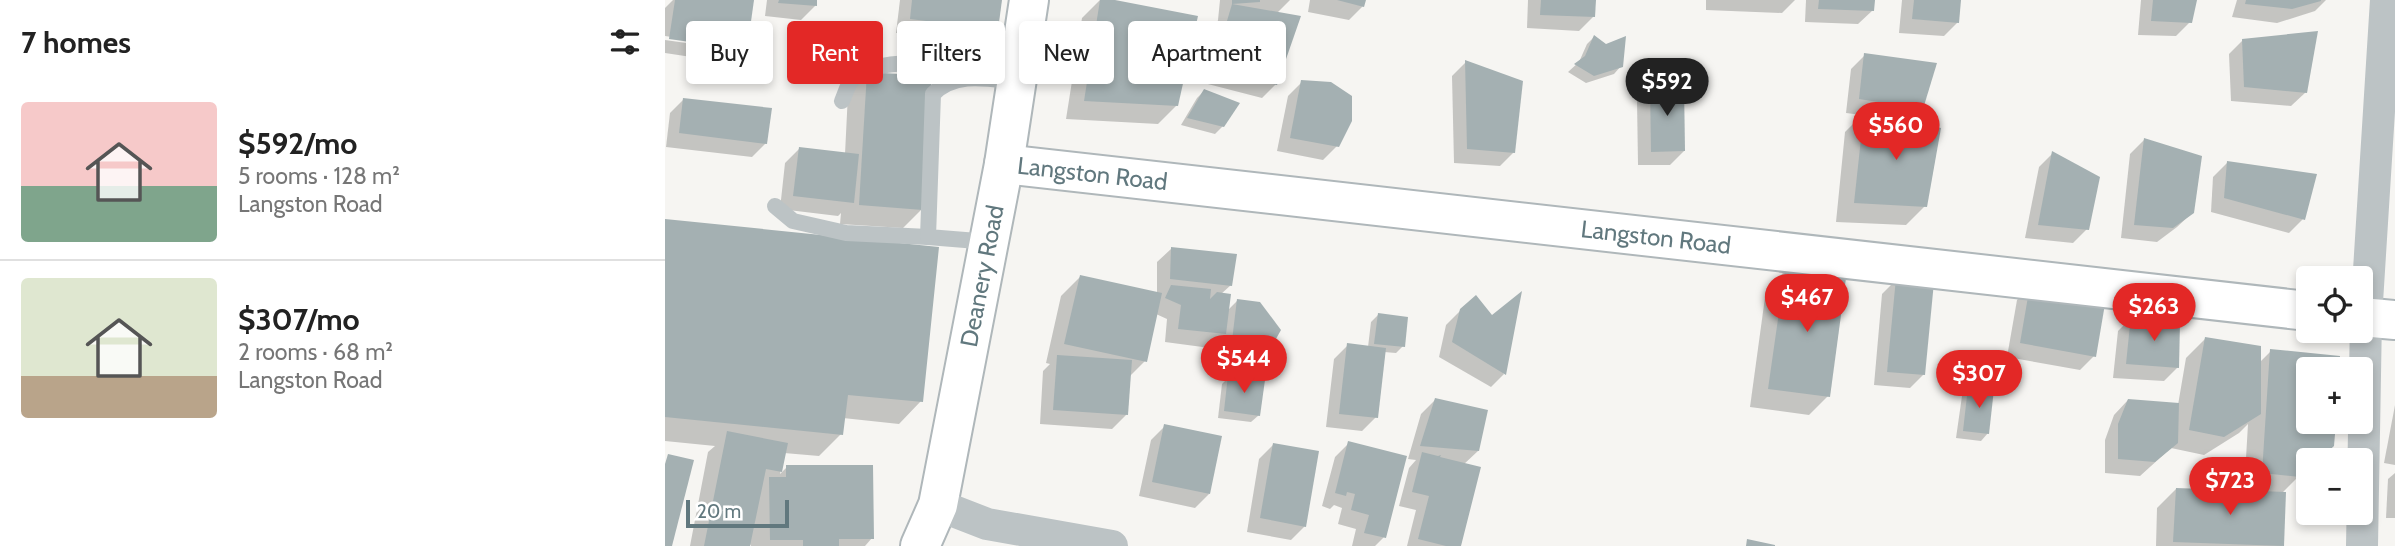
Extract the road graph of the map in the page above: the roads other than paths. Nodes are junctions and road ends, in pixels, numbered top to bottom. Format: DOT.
graph roads {
  1 [pos="1029,0"];
  2 [pos="2386,0"];
  3 [pos="897,66"];
  4 [pos="1005,81"];
  5 [pos="1017,82"];
  6 [pos="943,84"];
  7 [pos="842,101"];
  8 [pos="1005,164"];
  9 [pos="775,206"];
  10 [pos="928,237"];
  11 [pos="990,242"];
  12 [pos="2296,310"];
  13 [pos="2374,318"];
  14 [pos="938,505"];
  15 [pos="920,546"];
  16 [pos="1112,546"];
  17 [pos="2363,546"];
  1 -- 5 [label="street, Deanery Road"];
  2 -- 13 [label="street"];
  3 -- 7 [label="lane"];
  4 -- 5 [label="lane"];
  5 -- 8 [label="street, Deanery Road"];
  6 -- 10 [label="lane"];
  8 -- 11 [label="street, Deanery Road"];
  8 -- 12 [label="street, Langston Road"];
  9 -- 10 [label="lane"];
  10 -- 11 [label="lane"];
  11 -- 14 [label="street, Deanery Road"];
  13 -- 17 [label="street"];
  14 -- 15 [label="street, Deanery Road"];
  14 -- 16 [label="street"];
}
